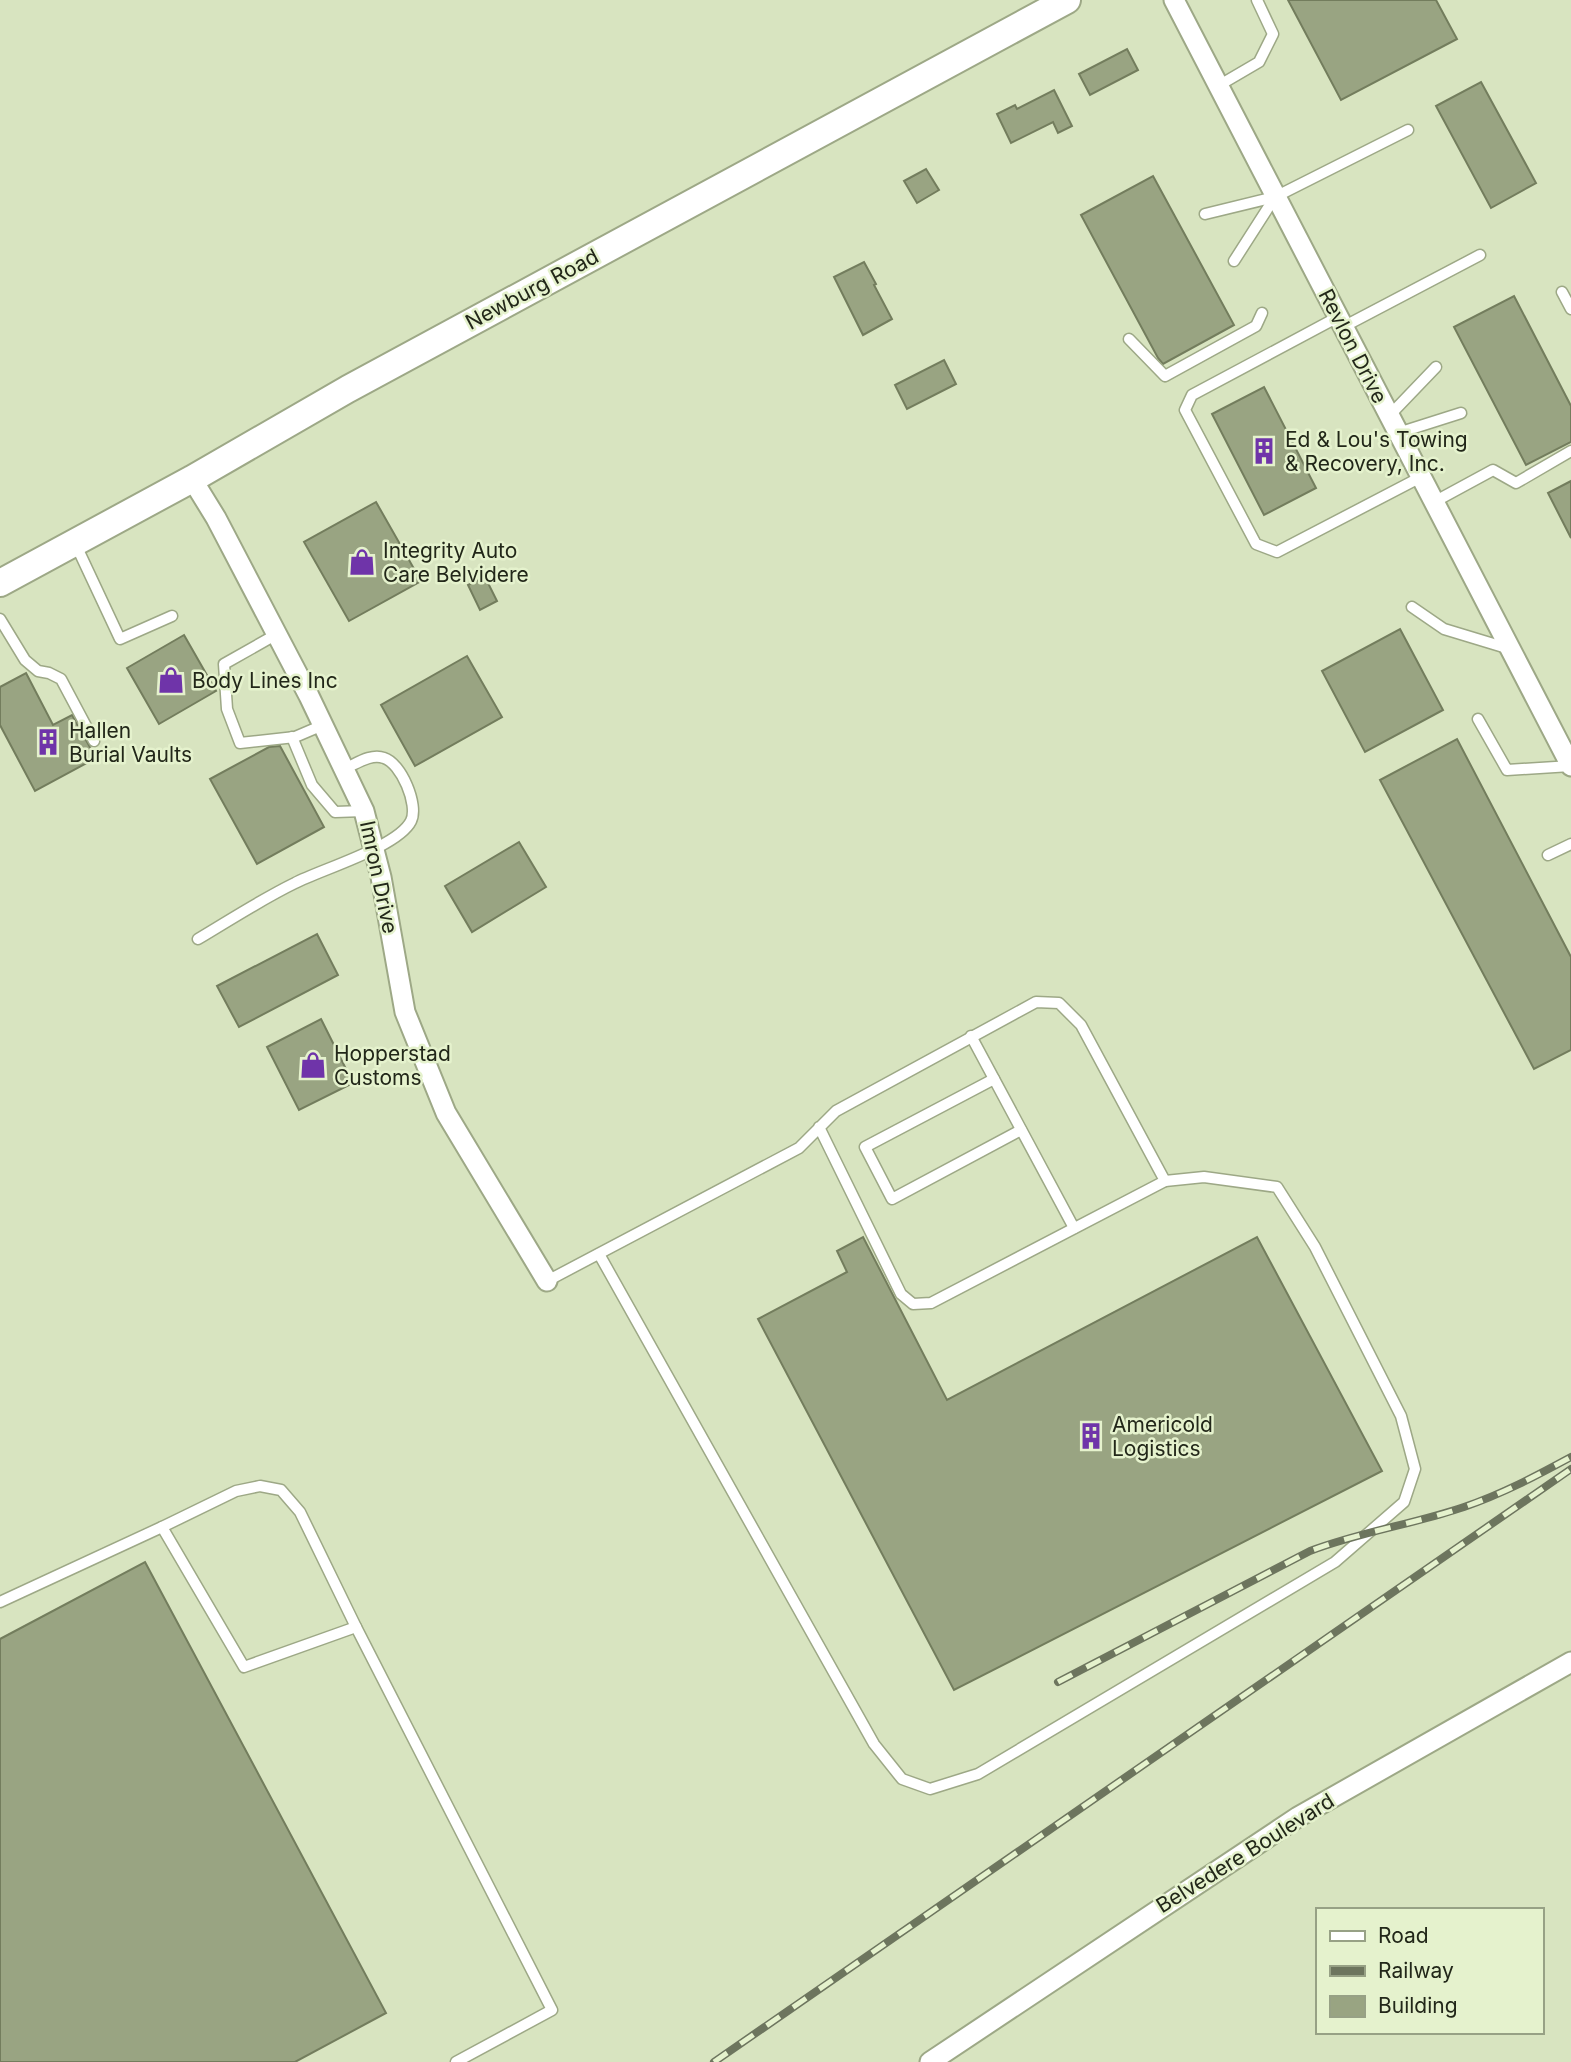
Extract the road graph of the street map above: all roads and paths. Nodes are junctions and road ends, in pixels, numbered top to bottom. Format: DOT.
graph roads {
  1 [pos="1068,0"];
  2 [pos="1174,0"];
  3 [pos="1257,0"];
  4 [pos="1218,86"];
  5 [pos="1408,130"];
  6 [pos="1275,197"];
  7 [pos="1205,214"];
  8 [pos="1480,255"];
  9 [pos="1234,261"];
  10 [pos="1562,292"];
  11 [pos="1571,309"];
  12 [pos="1262,313"];
  13 [pos="1340,322"];
  14 [pos="1129,339"];
  15 [pos="1436,367"];
  16 [pos="1461,413"];
  17 [pos="1393,424"];
  18 [pos="1571,451"];
  19 [pos="1421,477"];
  20 [pos="192,478"];
  21 [pos="1434,502"];
  22 [pos="75,542"];
  23 [pos="0,583"];
  24 [pos="1412,607"];
  25 [pos="172,615"];
  26 [pos="0,619"];
  27 [pos="277,634"];
  28 [pos="1510,649"];
  29 [pos="1478,719"];
  30 [pos="323,725"];
  31 [pos="292,737"];
  32 [pos="94,741"];
  33 [pos="1571,766"];
  34 [pos="344,769"];
  35 [pos="364,811"];
  36 [pos="1571,844"];
  37 [pos="374,849"];
  38 [pos="1548,855"];
  39 [pos="198,939"];
  40 [pos="971,1036"];
  41 [pos="994,1079"];
  42 [pos="819,1127"];
  43 [pos="1021,1130"];
  44 [pos="1165,1181"];
  45 [pos="1074,1228"];
  46 [pos="599,1254"];
  47 [pos="547,1281"];
  48 [pos="162,1527"];
  49 [pos="0,1602"];
  50 [pos="356,1627"];
  51 [pos="1571,1662"];
  52 [pos="456,2062"];
  53 [pos="930,2062"];
  1 -- 20 [label="main road, Newburg Road"];
  2 -- 4 [label="street, Revlon Drive"];
  3 -- 4 [label="lane"];
  4 -- 6 [label="street, Revlon Drive"];
  5 -- 6 [label="lane"];
  6 -- 7 [label="lane"];
  6 -- 9 [label="lane"];
  6 -- 13 [label="street, Revlon Drive"];
  8 -- 13 [label="lane"];
  10 -- 11 [label="lane"];
  12 -- 14 [label="lane"];
  13 -- 17 [label="street, Revlon Drive"];
  13 -- 19 [label="lane"];
  15 -- 17 [label="lane"];
  16 -- 17 [label="lane"];
  17 -- 19 [label="street, Revlon Drive"];
  18 -- 21 [label="lane"];
  19 -- 21 [label="street, Revlon Drive"];
  20 -- 22 [label="main road, Newburg Road"];
  20 -- 27 [label="street, Imron Drive"];
  21 -- 28 [label="street, Revlon Drive"];
  22 -- 23 [label="main road, Newburg Road"];
  22 -- 25 [label="lane"];
  24 -- 28 [label="lane"];
  26 -- 32 [label="lane"];
  27 -- 30 [label="street, Imron Drive"];
  27 -- 31 [label="lane"];
  28 -- 33 [label="street, Revlon Drive"];
  29 -- 33 [label="lane"];
  30 -- 31 [label="lane"];
  30 -- 34 [label="street, Imron Drive"];
  31 -- 35 [label="lane"];
  34 -- 35 [label="street, Imron Drive"];
  34 -- 37 [label="lane"];
  35 -- 37 [label="street, Imron Drive"];
  36 -- 38 [label="lane"];
  37 -- 39 [label="lane"];
  37 -- 47 [label="street, Imron Drive"];
  40 -- 41 [label="lane"];
  40 -- 42 [label="lane"];
  40 -- 44 [label="lane"];
  41 -- 43 [label="lane"];
  41 -- 43 [label="lane"];
  42 -- 45 [label="lane"];
  42 -- 46 [label="lane"];
  43 -- 45 [label="lane"];
  44 -- 45 [label="lane"];
  44 -- 46 [label="lane"];
  46 -- 47 [label="lane"];
  48 -- 49 [label="lane"];
  48 -- 50 [label="lane"];
  48 -- 50 [label="lane"];
  50 -- 52 [label="lane"];
  51 -- 53 [label="street, Belvedere Boulevard"];
}
